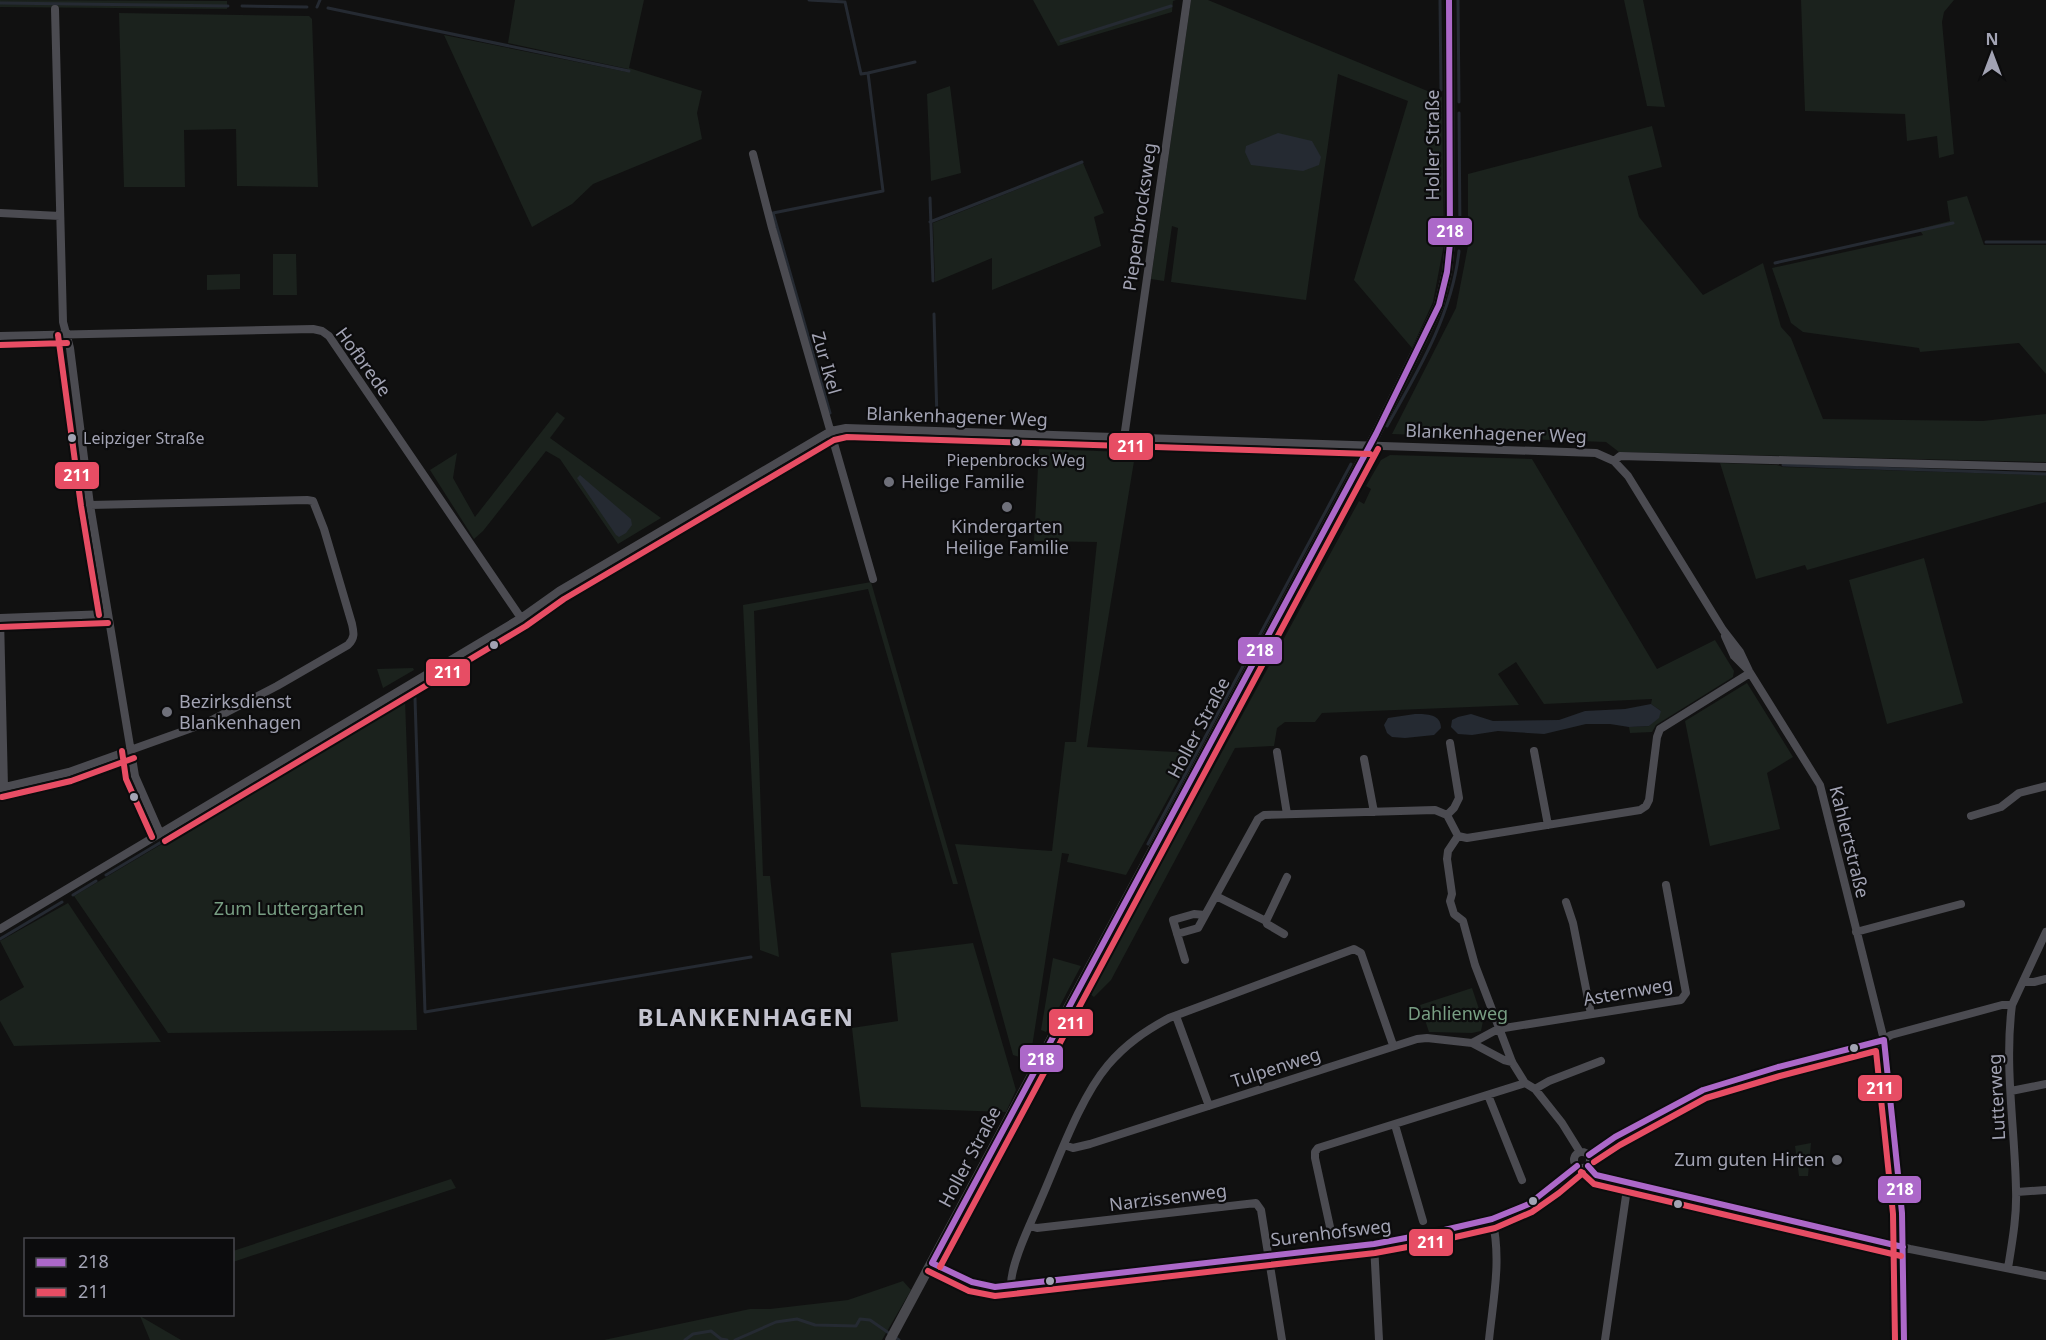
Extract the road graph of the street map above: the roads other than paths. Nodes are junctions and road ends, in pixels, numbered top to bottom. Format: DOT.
graph roads {
  1 [pos="1187,0"];
  2 [pos="1449,0"];
  3 [pos="55,9"];
  4 [pos="753,154"];
  5 [pos="0,213"];
  6 [pos="60,216"];
  7 [pos="67,334"];
  8 [pos="0,336"];
  9 [pos="831,431"];
  10 [pos="1124,438"];
  11 [pos="1370,445"];
  12 [pos="1614,461"];
  13 [pos="2046,467"];
  14 [pos="90,505"];
  15 [pos="873,579"];
  16 [pos="108,614"];
  17 [pos="0,618"];
  18 [pos="521,618"];
  19 [pos="1750,672"];
  20 [pos="1450,743"];
  21 [pos="131,750"];
  22 [pos="1534,751"];
  23 [pos="1277,752"];
  24 [pos="1364,759"];
  25 [pos="2046,786"];
  26 [pos="2,788"];
  27 [pos="1374,812"];
  28 [pos="1287,814"];
  29 [pos="1447,815"];
  30 [pos="1971,816"];
  31 [pos="1548,825"];
  32 [pos="160,833"];
  33 [pos="1458,836"];
  34 [pos="1287,877"];
  35 [pos="1666,885"];
  36 [pos="1216,896"];
  37 [pos="1566,902"];
  38 [pos="1960,904"];
  39 [pos="1204,915"];
  40 [pos="1266,921"];
  41 [pos="0,929"];
  42 [pos="1856,932"];
  43 [pos="2046,932"];
  44 [pos="1177,934"];
  45 [pos="1284,934"];
  46 [pos="1185,960"];
  47 [pos="2046,979"];
  48 [pos="2025,982"];
  49 [pos="2012,1005"];
  50 [pos="1591,1014"];
  51 [pos="1176,1016"];
  52 [pos="1498,1029"];
  53 [pos="1884,1040"];
  54 [pos="1472,1043"];
  55 [pos="1393,1045"];
  56 [pos="1600,1061"];
  57 [pos="1512,1062"];
  58 [pos="1526,1083"];
  59 [pos="2046,1084"];
  60 [pos="1535,1089"];
  61 [pos="2011,1091"];
  62 [pos="1488,1095"];
  63 [pos="1209,1106"];
  64 [pos="1395,1125"];
  65 [pos="1064,1145"];
  66 [pos="1580,1152"];
  67 [pos="1589,1155"];
  68 [pos="1576,1166"];
  69 [pos="1588,1166"];
  70 [pos="1522,1180"];
  71 [pos="1628,1182"];
  72 [pos="2046,1190"];
  73 [pos="2017,1192"];
  74 [pos="1492,1219"];
  75 [pos="1423,1221"];
  76 [pos="1030,1226"];
  77 [pos="1332,1236"];
  78 [pos="1374,1244"];
  79 [pos="1903,1247"];
  80 [pos="1268,1256"];
  81 [pos="932,1263"];
  82 [pos="2008,1268"];
  83 [pos="2046,1276"];
  84 [pos="1011,1285"];
  85 [pos="890,1340"];
  86 [pos="1282,1340"];
  87 [pos="1378,1340"];
  88 [pos="1489,1340"];
  89 [pos="1605,1340"];
  90 [pos="1904,1340"];
  1 -- 10 [label="street, Piepenbrocksweg"];
  2 -- 11 [label="street, Holler Straße"];
  3 -- 6 [label="street"];
  4 -- 9 [label="street, Zur Ikel"];
  5 -- 6 [label="street"];
  6 -- 7 [label="street"];
  7 -- 8 [label="street, Hofbrede"];
  7 -- 14 [label="street"];
  7 -- 18 [label="street, Hofbrede"];
  9 -- 10 [label="street, Blankenhagener Weg"];
  9 -- 15 [label="street, Zur Ikel"];
  9 -- 18 [label="street, Blankenhagener Weg"];
  10 -- 11 [label="street, Blankenhagener Weg"];
  11 -- 12 [label="street, Blankenhagener Weg"];
  11 -- 81 [label="street, Holler Straße"];
  12 -- 13 [label="street, Blankenhagener Weg"];
  12 -- 19 [label="street, Kahlertstraße"];
  14 -- 16 [label="street"];
  14 -- 21 [label="street"];
  16 -- 17 [label="street"];
  16 -- 21 [label="street"];
  17 -- 26 [label="street"];
  18 -- 32 [label="street, Blankenhagener Weg"];
  19 -- 31 [label="street"];
  19 -- 42 [label="street, Kahlertstraße"];
  20 -- 29 [label="street"];
  21 -- 26 [label="street"];
  21 -- 32 [label="street"];
  22 -- 31 [label="street"];
  23 -- 28 [label="street"];
  24 -- 27 [label="street"];
  25 -- 30 [label="street"];
  27 -- 28 [label="street"];
  27 -- 29 [label="street"];
  28 -- 36 [label="street"];
  29 -- 33 [label="street"];
  31 -- 33 [label="street"];
  32 -- 41 [label="street, Blankenhagener Weg"];
  33 -- 52 [label="street"];
  34 -- 40 [label="street"];
  35 -- 50 [label="street, Asternweg"];
  36 -- 39 [label="street"];
  36 -- 40 [label="street"];
  37 -- 50 [label="street"];
  38 -- 42 [label="street"];
  39 -- 44 [label="street"];
  39 -- 44 [label="street"];
  40 -- 45 [label="street"];
  42 -- 53 [label="street, Kahlertstraße"];
  43 -- 48 [label="street, Lutterweg"];
  44 -- 46 [label="street"];
  47 -- 48 [label="street"];
  48 -- 49 [label="street, Lutterweg"];
  49 -- 53 [label="street"];
  49 -- 61 [label="street, Lutterweg"];
  50 -- 52 [label="street, Asternweg"];
  51 -- 55 [label="street"];
  51 -- 63 [label="street"];
  51 -- 65 [label="street"];
  52 -- 54 [label="street"];
  52 -- 57 [label="street"];
  53 -- 67 [label="street"];
  53 -- 79 [label="street, Kahlertstraße"];
  54 -- 55 [label="street, Tulpenweg"];
  54 -- 57 [label="street"];
  55 -- 63 [label="street, Tulpenweg"];
  56 -- 60 [label="street"];
  57 -- 58 [label="street"];
  58 -- 60 [label="street"];
  58 -- 62 [label="street"];
  59 -- 61 [label="street"];
  60 -- 66 [label="street"];
  61 -- 73 [label="street, Lutterweg"];
  62 -- 64 [label="street"];
  62 -- 70 [label="street"];
  63 -- 65 [label="street, Tulpenweg"];
  64 -- 75 [label="street"];
  64 -- 77 [label="street"];
  65 -- 76 [label="street"];
  66 -- 67 [label="street"];
  66 -- 68 [label="street"];
  67 -- 69 [label="street"];
  68 -- 69 [label="street"];
  68 -- 74 [label="street, Surenhofsweg"];
  69 -- 71 [label="street"];
  71 -- 79 [label="street"];
  71 -- 89 [label="street"];
  72 -- 73 [label="street"];
  73 -- 82 [label="street, Lutterweg"];
  74 -- 78 [label="street, Surenhofsweg"];
  74 -- 88 [label="street"];
  76 -- 80 [label="street, Narzissenweg"];
  76 -- 84 [label="street"];
  78 -- 80 [label="street, Surenhofsweg"];
  78 -- 87 [label="street"];
  79 -- 82 [label="street"];
  79 -- 90 [label="street, Kahlertstraße"];
  80 -- 84 [label="street, Surenhofsweg"];
  80 -- 86 [label="street"];
  81 -- 84 [label="street, Surenhofsweg"];
  81 -- 85 [label="street, Holler Straße"];
  82 -- 83 [label="street"];
}
